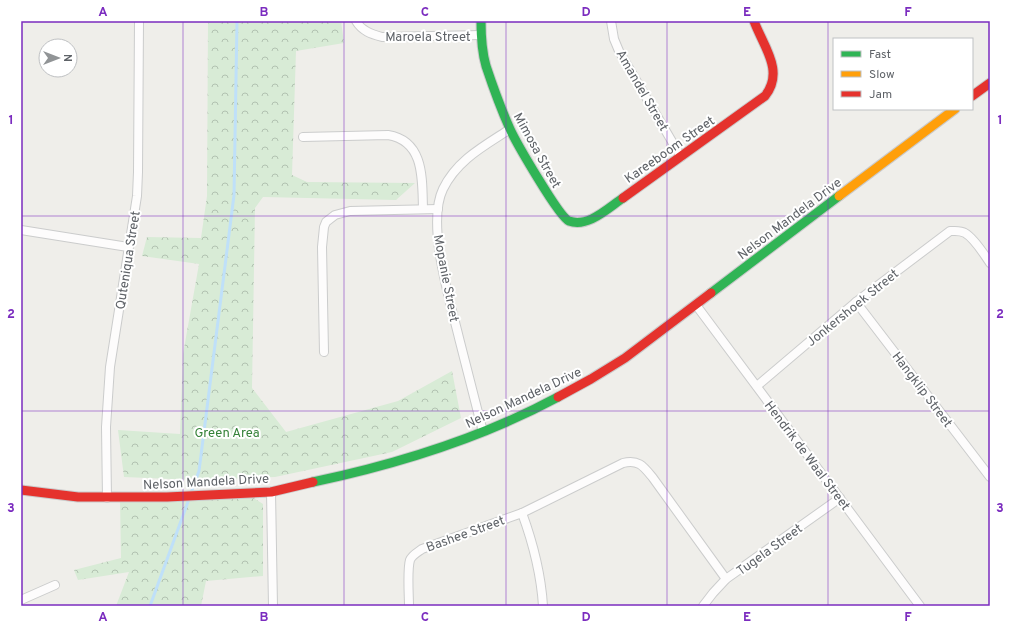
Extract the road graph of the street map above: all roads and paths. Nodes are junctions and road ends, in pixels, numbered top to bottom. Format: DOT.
graph roads {
  1 [pos="139,21"];
  2 [pos="356,21"];
  3 [pos="481,21"];
  4 [pos="612,21"];
  5 [pos="754,21"];
  6 [pos="481,35"];
  7 [pos="990,83"];
  8 [pos="973,95"];
  9 [pos="954,110"];
  10 [pos="510,129"];
  11 [pos="302,138"];
  12 [pos="681,157"];
  13 [pos="424,209"];
  14 [pos="438,209"];
  15 [pos="564,218"];
  16 [pos="21,230"];
  17 [pos="128,247"];
  18 [pos="990,263"];
  19 [pos="856,302"];
  20 [pos="696,305"];
  21 [pos="324,352"];
  22 [pos="757,386"];
  23 [pos="483,432"];
  24 [pos="990,477"];
  25 [pos="21,490"];
  26 [pos="271,492"];
  27 [pos="107,498"];
  28 [pos="840,498"];
  29 [pos="522,513"];
  30 [pos="726,579"];
  31 [pos="55,585"];
  32 [pos="21,600"];
  33 [pos="273,606"];
  34 [pos="409,606"];
  35 [pos="543,606"];
  36 [pos="704,606"];
  37 [pos="920,606"];
  1 -- 17 [label="street, Quteniqua Street"];
  2 -- 6 [label="street, Maroela Street"];
  3 -- 6 [label="street, Mimosa Street"];
  4 -- 12 [label="street, Amandel Street"];
  5 -- 12 [label="street, Kareeboom Street"];
  6 -- 10 [label="street, Mimosa Street"];
  7 -- 8 [label="street"];
  9 -- 20 [label="street, Nelson Mandela Drive"];
  10 -- 14 [label="street, Mopanie Street"];
  10 -- 15 [label="street, Mimosa Street"];
  11 -- 13 [label="street"];
  12 -- 15 [label="street, Kareeboom Street"];
  13 -- 14 [label="street"];
  13 -- 21 [label="street"];
  14 -- 23 [label="street, Mopanie Street"];
  16 -- 17 [label="street"];
  17 -- 27 [label="street, Quteniqua Street"];
  18 -- 19 [label="street, Jonkershoek Street"];
  19 -- 22 [label="street, Jonkershoek Street"];
  19 -- 24 [label="street, Hangklip Street"];
  20 -- 22 [label="street, Hendrik de Waal Street"];
  20 -- 23 [label="street, Nelson Mandela Drive"];
  22 -- 28 [label="street, Hendrik de Waal Street"];
  23 -- 26 [label="street, Nelson Mandela Drive"];
  25 -- 27 [label="street, Nelson Mandela Drive"];
  26 -- 27 [label="street, Nelson Mandela Drive"];
  26 -- 33 [label="street"];
  28 -- 30 [label="street, Tugela Street"];
  28 -- 37 [label="street, Hendrik de Waal Street"];
  29 -- 30 [label="street, Bashee Street"];
  29 -- 34 [label="street, Bashee Street"];
  29 -- 35 [label="street"];
  30 -- 36 [label="street, Tugela Street"];
  31 -- 32 [label="street"];
}
